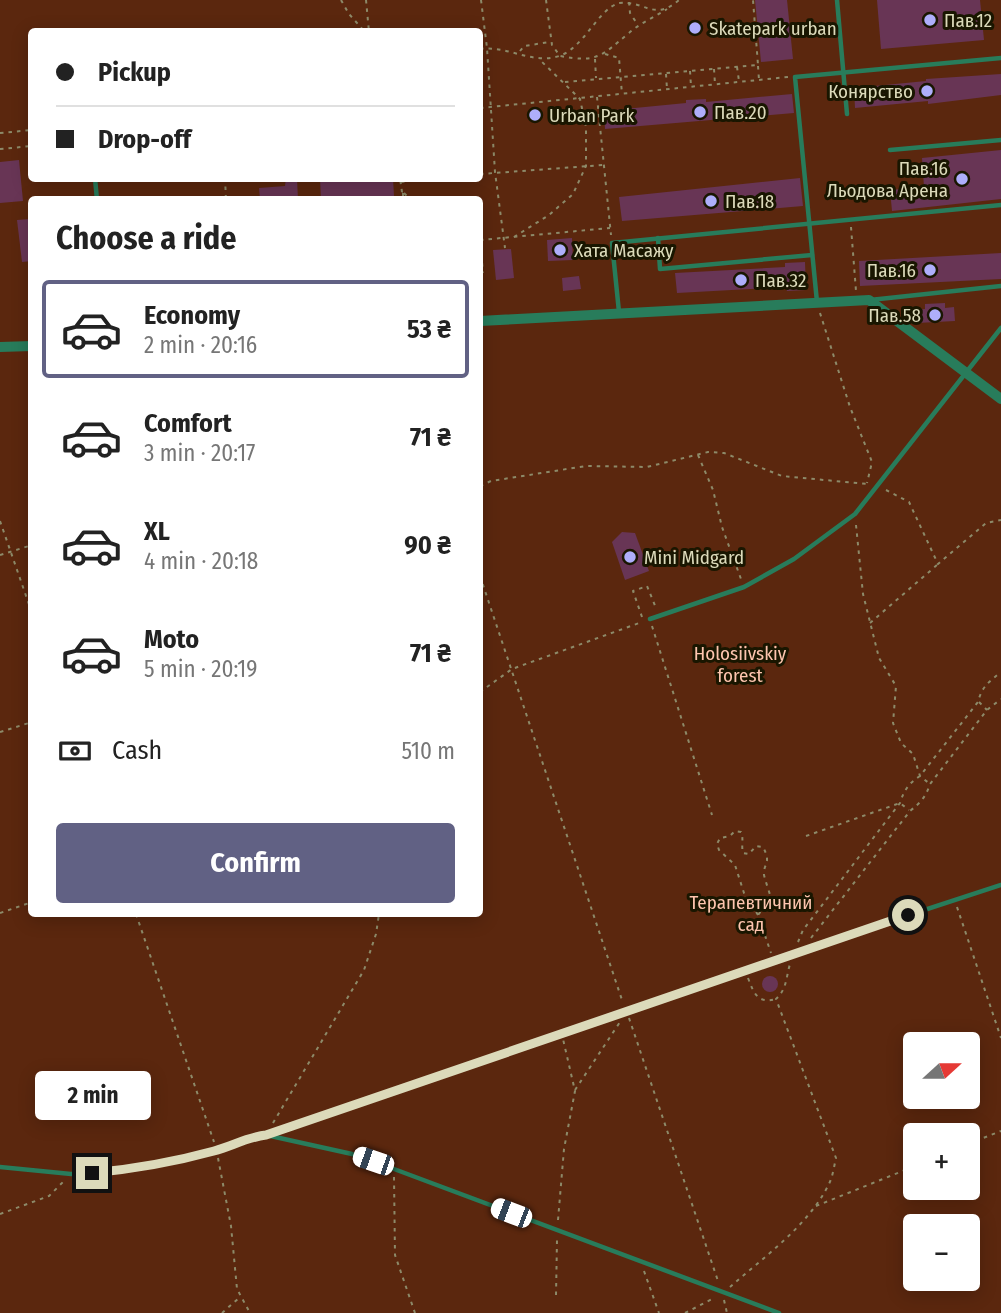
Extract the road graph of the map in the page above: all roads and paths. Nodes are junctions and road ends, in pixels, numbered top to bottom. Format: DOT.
graph roads {
  1 [pos="341,0"];
  2 [pos="366,0"];
  3 [pos="481,0"];
  4 [pos="545,0"];
  5 [pos="679,0"];
  6 [pos="753,0"];
  7 [pos="837,0"];
  8 [pos="629,1"];
  9 [pos="671,7"];
  10 [pos="639,26"];
  11 [pos="363,28"];
  12 [pos="367,28"];
  13 [pos="755,28"];
  14 [pos="742,30"];
  15 [pos="551,42"];
  16 [pos="487,48"];
  17 [pos="483,49"];
  18 [pos="519,53"];
  19 [pos="604,54"];
  20 [pos="560,56"];
  21 [pos="595,57"];
  22 [pos="1001,58"];
  23 [pos="539,59"];
  24 [pos="758,65"];
  25 [pos="737,67"];
  26 [pos="714,69"];
  27 [pos="690,71"];
  28 [pos="843,72"];
  29 [pos="666,73"];
  30 [pos="621,77"];
  31 [pos="794,77"];
  32 [pos="596,79"];
  33 [pos="759,80"];
  34 [pos="565,82"];
  35 [pos="739,82"];
  36 [pos="715,85"];
  37 [pos="691,87"];
  38 [pos="667,90"];
  39 [pos="622,95"];
  40 [pos="597,97"];
  41 [pos="580,99"];
  42 [pos="489,107"];
  43 [pos="483,108"];
  44 [pos="847,114"];
  45 [pos="28,130"];
  46 [pos="0,133"];
  47 [pos="1001,140"];
  48 [pos="28,146"];
  49 [pos="0,149"];
  50 [pos="890,150"];
  51 [pos="603,165"];
  52 [pos="586,166"];
  53 [pos="495,172"];
  54 [pos="483,174"];
  55 [pos="400,182"];
  56 [pos="402,192"];
  57 [pos="400,196"];
  58 [pos="402,196"];
  59 [pos="406,196"];
  60 [pos="1001,205"];
  61 [pos="850,220"];
  62 [pos="808,223"];
  63 [pos="611,228"];
  64 [pos="513,237"];
  65 [pos="504,238"];
  66 [pos="658,238"];
  67 [pos="483,240"];
  68 [pos="612,243"];
  69 [pos="505,248"];
  70 [pos="812,255"];
  71 [pos="1001,286"];
  72 [pos="857,299"];
  73 [pos="869,300"];
  74 [pos="817,303"];
  75 [pos="619,312"];
  76 [pos="483,321"];
  77 [pos="1001,328"];
  78 [pos="28,346"];
  79 [pos="0,347"];
  80 [pos="966,373"];
  81 [pos="1001,399"];
  82 [pos="698,454"];
  83 [pos="483,485"];
  84 [pos="879,486"];
  85 [pos="855,514"];
  86 [pos="1001,520"];
  87 [pos="0,521"];
  88 [pos="28,546"];
  89 [pos="10,552"];
  90 [pos="0,555"];
  91 [pos="938,564"];
  92 [pos="483,585"];
  93 [pos="744,587"];
  94 [pos="28,601"];
  95 [pos="658,616"];
  96 [pos="650,619"];
  97 [pos="870,623"];
  98 [pos="512,669"];
  99 [pos="1000,674"];
  100 [pos="483,690"];
  101 [pos="1001,699"];
  102 [pos="978,702"];
  103 [pos="987,710"];
  104 [pos="28,723"];
  105 [pos="0,733"];
  106 [pos="920,776"];
  107 [pos="930,784"];
  108 [pos="900,803"];
  109 [pos="909,811"];
  110 [pos="712,815"];
  111 [pos="806,836"];
  112 [pos="1001,885"];
  113 [pos="954,900"];
  114 [pos="28,903"];
  115 [pos="0,913"];
  116 [pos="758,915"];
  117 [pos="137,917"];
  118 [pos="379,917"];
  119 [pos="808,940"];
  120 [pos="793,953"];
  121 [pos="774,960"];
  122 [pos="745,971"];
  123 [pos="776,999"];
  124 [pos="626,1011"];
  125 [pos="561,1034"];
  126 [pos="1001,1038"];
  127 [pos="575,1091"];
  128 [pos="1001,1131"];
  129 [pos="266,1135"];
  130 [pos="980,1139"];
  131 [pos="217,1150"];
  132 [pos="0,1167"];
  133 [pos="394,1169"];
  134 [pos="903,1171"];
  135 [pos="71,1174"];
  136 [pos="815,1206"];
  137 [pos="0,1214"];
  138 [pos="557,1231"];
  139 [pos="641,1262"];
  140 [pos="722,1293"];
  141 [pos="556,1295"];
  142 [pos="241,1296"];
  143 [pos="698,1307"];
  144 [pos="222,1313"];
  145 [pos="250,1313"];
  146 [pos="415,1313"];
  147 [pos="659,1313"];
  148 [pos="685,1313"];
  149 [pos="696,1313"];
  150 [pos="727,1313"];
  151 [pos="779,1313"];
  1 -- 11 [label="path"];
  2 -- 12 [label="path"];
  3 -- 16 [label="path"];
  4 -- 15 [label="path"];
  5 -- 9 [label="path"];
  6 -- 13 [label="path"];
  7 -- 28 [label="lane"];
  8 -- 9 [label="path"];
  8 -- 10 [label="path"];
  8 -- 20 [label="path"];
  9 -- 10 [label="path"];
  10 -- 19 [label="path"];
  13 -- 14 [label="path"];
  13 -- 24 [label="path"];
  15 -- 18 [label="path"];
  15 -- 20 [label="path"];
  16 -- 17 [label="path"];
  16 -- 18 [label="path"];
  16 -- 42 [label="path"];
  18 -- 23 [label="path"];
  19 -- 21 [label="path"];
  19 -- 30 [label="path"];
  20 -- 21 [label="path"];
  20 -- 23 [label="path"];
  21 -- 32 [label="path"];
  22 -- 28 [label="lane"];
  23 -- 34 [label="path"];
  24 -- 25 [label="path"];
  24 -- 33 [label="path"];
  25 -- 26 [label="path"];
  25 -- 35 [label="path"];
  26 -- 27 [label="path"];
  26 -- 36 [label="path"];
  27 -- 29 [label="path"];
  27 -- 37 [label="path"];
  28 -- 31 [label="lane"];
  28 -- 44 [label="lane"];
  29 -- 30 [label="path"];
  29 -- 38 [label="path"];
  30 -- 32 [label="path"];
  30 -- 39 [label="path"];
  31 -- 33 [label="path"];
  31 -- 62 [label="lane"];
  32 -- 34 [label="path"];
  33 -- 35 [label="path"];
  34 -- 41 [label="path"];
  35 -- 36 [label="path"];
  36 -- 37 [label="path"];
  37 -- 38 [label="path"];
  38 -- 39 [label="path"];
  39 -- 40 [label="path"];
  40 -- 41 [label="path"];
  40 -- 51 [label="path"];
  41 -- 42 [label="path"];
  41 -- 52 [label="path"];
  42 -- 43 [label="path"];
  42 -- 53 [label="path"];
  45 -- 46 [label="path"];
  47 -- 50 [label="lane"];
  48 -- 49 [label="path"];
  51 -- 52 [label="path"];
  51 -- 63 [label="path"];
  52 -- 53 [label="path"];
  52 -- 64 [label="path"];
  53 -- 54 [label="path"];
  53 -- 65 [label="path"];
  55 -- 56 [label="path"];
  56 -- 57 [label="path"];
  56 -- 58 [label="path"];
  56 -- 59 [label="path"];
  60 -- 61 [label="lane"];
  61 -- 62 [label="lane"];
  61 -- 72 [label="path"];
  62 -- 66 [label="lane"];
  62 -- 70 [label="lane"];
  63 -- 64 [label="path"];
  63 -- 68 [label="path"];
  64 -- 65 [label="path"];
  65 -- 67 [label="path"];
  65 -- 69 [label="path"];
  66 -- 68 [label="lane"];
  66 -- 70 [label="lane"];
  68 -- 75 [label="lane"];
  70 -- 74 [label="lane"];
  71 -- 73 [label="lane"];
  72 -- 73 [label="street"];
  72 -- 74 [label="street"];
  73 -- 80 [label="street"];
  74 -- 75 [label="street"];
  74 -- 82 [label="path"];
  75 -- 76 [label="street"];
  77 -- 80 [label="lane"];
  78 -- 79 [label="street"];
  80 -- 81 [label="street"];
  80 -- 84 [label="lane"];
  82 -- 83 [label="path"];
  82 -- 93 [label="path"];
  84 -- 85 [label="lane"];
  84 -- 91 [label="path"];
  85 -- 93 [label="lane"];
  85 -- 97 [label="path"];
  86 -- 91 [label="path"];
  87 -- 89 [label="path"];
  88 -- 89 [label="path"];
  89 -- 90 [label="path"];
  89 -- 94 [label="path"];
  91 -- 97 [label="path"];
  92 -- 98 [label="path"];
  93 -- 95 [label="lane"];
  95 -- 96 [label="lane"];
  95 -- 98 [label="path"];
  96 -- 110 [label="path"];
  97 -- 106 [label="path"];
  98 -- 100 [label="path"];
  98 -- 124 [label="path"];
  99 -- 102 [label="path"];
  101 -- 103 [label="path"];
  102 -- 103 [label="path"];
  102 -- 106 [label="path"];
  103 -- 107 [label="path"];
  104 -- 105 [label="path"];
  106 -- 107 [label="path"];
  106 -- 108 [label="path"];
  107 -- 109 [label="path"];
  108 -- 109 [label="path"];
  108 -- 111 [label="path"];
  108 -- 120 [label="path"];
  109 -- 119 [label="path"];
  112 -- 113 [label="lane"];
  113 -- 120 [label="lane"];
  113 -- 126 [label="path"];
  114 -- 115 [label="path"];
  116 -- 116 [label="path"];
  116 -- 121 [label="path"];
  117 -- 131 [label="path"];
  118 -- 129 [label="path"];
  120 -- 121 [label="lane"];
  120 -- 123 [label="path"];
  121 -- 122 [label="lane"];
  122 -- 123 [label="path"];
  122 -- 124 [label="lane"];
  123 -- 136 [label="path"];
  124 -- 125 [label="lane"];
  124 -- 127 [label="path"];
  124 -- 140 [label="path"];
  125 -- 127 [label="path"];
  125 -- 129 [label="lane"];
  127 -- 138 [label="path"];
  128 -- 130 [label="path"];
  129 -- 131 [label="lane"];
  129 -- 133 [label="lane"];
  131 -- 135 [label="lane"];
  131 -- 142 [label="path"];
  132 -- 135 [label="lane"];
  133 -- 138 [label="lane"];
  133 -- 146 [label="path"];
  134 -- 136 [label="path"];
  135 -- 137 [label="path"];
  136 -- 140 [label="path"];
  138 -- 139 [label="lane"];
  138 -- 141 [label="path"];
  139 -- 140 [label="lane"];
  139 -- 147 [label="path"];
  140 -- 143 [label="path"];
  140 -- 150 [label="path"];
  140 -- 151 [label="lane"];
  142 -- 144 [label="path"];
  142 -- 145 [label="path"];
  143 -- 148 [label="path"];
  143 -- 149 [label="path"];
}
